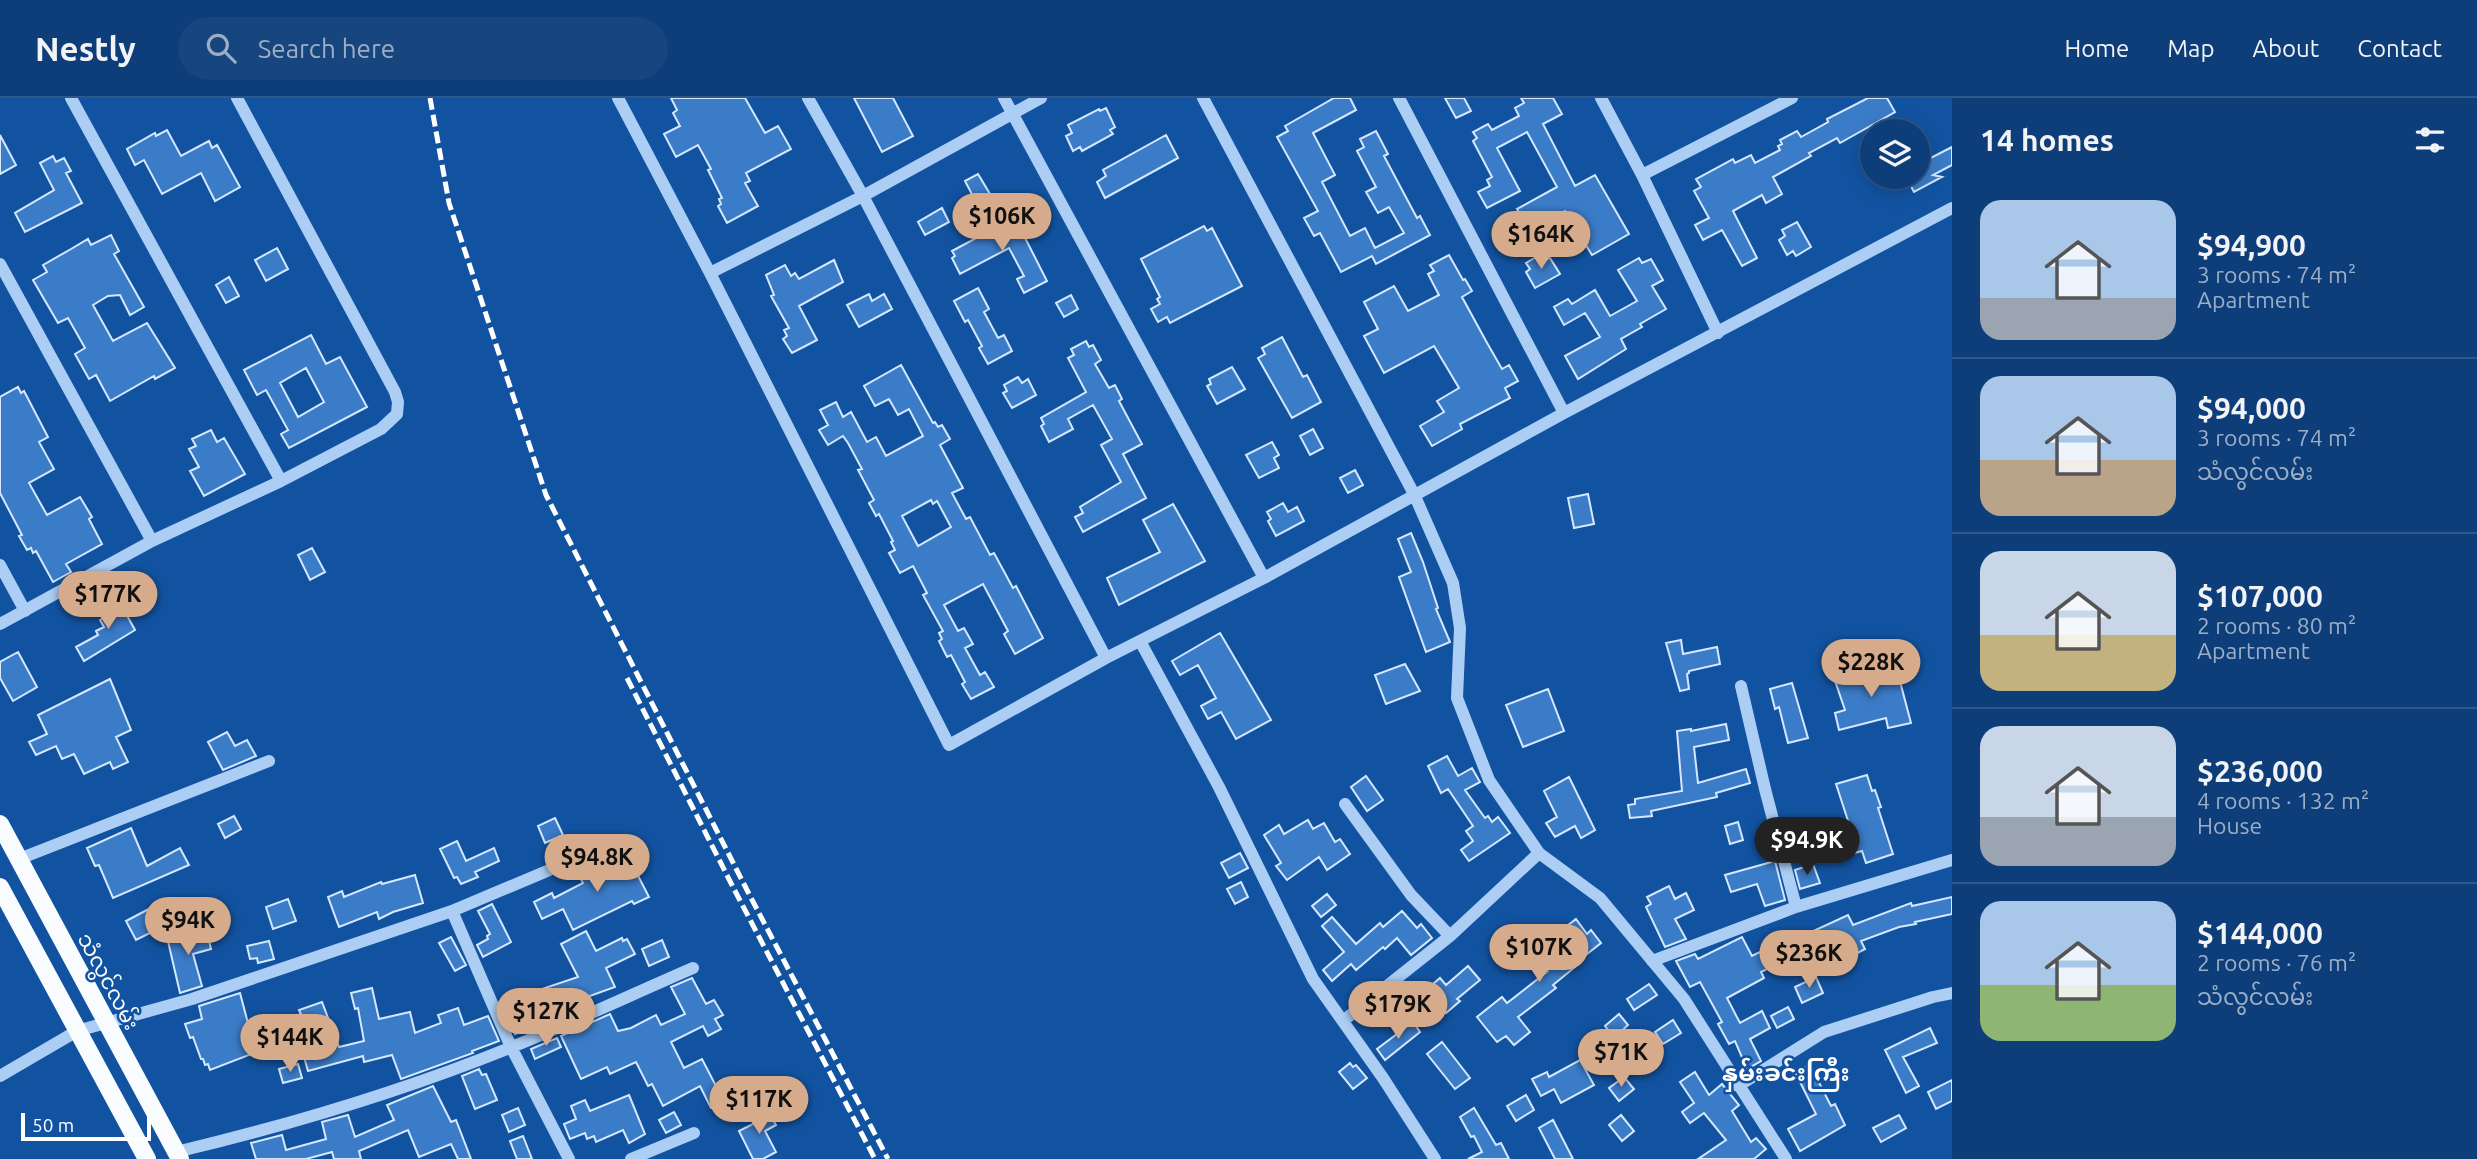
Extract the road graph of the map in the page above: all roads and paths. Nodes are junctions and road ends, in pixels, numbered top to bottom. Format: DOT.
graph roads {
  1 [pos="71,98"];
  2 [pos="237,98"];
  3 [pos="618,98"];
  4 [pos="808,98"];
  5 [pos="1004,98"];
  6 [pos="1041,98"];
  7 [pos="1203,98"];
  8 [pos="1399,98"];
  9 [pos="1601,98"];
  10 [pos="1792,98"];
  11 [pos="1012,114"];
  12 [pos="1642,175"];
  13 [pos="863,196"];
  14 [pos="1952,208"];
  15 [pos="0,264"];
  16 [pos="710,273"];
  17 [pos="1718,333"];
  18 [pos="1564,413"];
  19 [pos="281,481"];
  20 [pos="1414,494"];
  21 [pos="152,541"];
  22 [pos="0,565"];
  23 [pos="1264,578"];
  24 [pos="25,611"];
  25 [pos="0,624"];
  26 [pos="1140,641"];
  27 [pos="1106,658"];
  28 [pos="1741,687"];
  29 [pos="269,761"];
  30 [pos="1345,804"];
  31 [pos="0,824"];
  32 [pos="611,844"];
  33 [pos="1539,853"];
  34 [pos="19,859"];
  35 [pos="1952,860"];
  36 [pos="0,887"];
  37 [pos="1797,907"];
  38 [pos="452,911"];
  39 [pos="1450,936"];
  40 [pos="1652,961"];
  41 [pos="693,968"];
  42 [pos="1952,993"];
  43 [pos="1343,1021"];
  44 [pos="106,1024"];
  45 [pos="77,1031"];
  46 [pos="511,1047"];
  47 [pos="0,1076"];
  48 [pos="1738,1086"];
  49 [pos="694,1133"];
  50 [pos="178,1155"];
  51 [pos="147,1159"];
  52 [pos="569,1159"];
  53 [pos="631,1159"];
  54 [pos="1435,1159"];
  55 [pos="1786,1159"];
  1 -- 19 [label="street"];
  2 -- 19 [label="street"];
  3 -- 16 [label="street"];
  4 -- 13 [label="street"];
  5 -- 11 [label="street"];
  6 -- 11 [label="street"];
  7 -- 20 [label="street"];
  8 -- 18 [label="street"];
  9 -- 12 [label="street"];
  10 -- 12 [label="street"];
  11 -- 13 [label="street"];
  11 -- 23 [label="street"];
  12 -- 17 [label="street"];
  13 -- 16 [label="street"];
  13 -- 27 [label="street"];
  14 -- 17 [label="street"];
  15 -- 21 [label="street"];
  16 -- 27 [label="street"];
  17 -- 18 [label="street"];
  18 -- 20 [label="street"];
  19 -- 21 [label="street"];
  20 -- 23 [label="street"];
  20 -- 33 [label="street"];
  21 -- 24 [label="street"];
  22 -- 24 [label="street"];
  23 -- 26 [label="street"];
  24 -- 25 [label="street"];
  26 -- 27 [label="street"];
  26 -- 43 [label="street"];
  28 -- 37 [label="street"];
  29 -- 34 [label="street"];
  30 -- 39 [label="street"];
  31 -- 34 [label="main road, သံလွင်လမ်း"];
  32 -- 38 [label="street"];
  33 -- 39 [label="street"];
  33 -- 40 [label="street"];
  34 -- 44 [label="main road, သံလွင်လမ်း"];
  35 -- 37 [label="street"];
  36 -- 45 [label="main road"];
  37 -- 40 [label="street"];
  38 -- 44 [label="street"];
  38 -- 46 [label="street"];
  39 -- 43 [label="street"];
  40 -- 48 [label="street"];
  41 -- 46 [label="street"];
  42 -- 48 [label="street"];
  43 -- 54 [label="street"];
  44 -- 45 [label="street"];
  44 -- 50 [label="main road, သံလွင်လမ်း"];
  45 -- 47 [label="street"];
  45 -- 51 [label="main road"];
  46 -- 50 [label="street"];
  46 -- 52 [label="street"];
  48 -- 55 [label="street"];
  49 -- 53 [label="street"];
}
